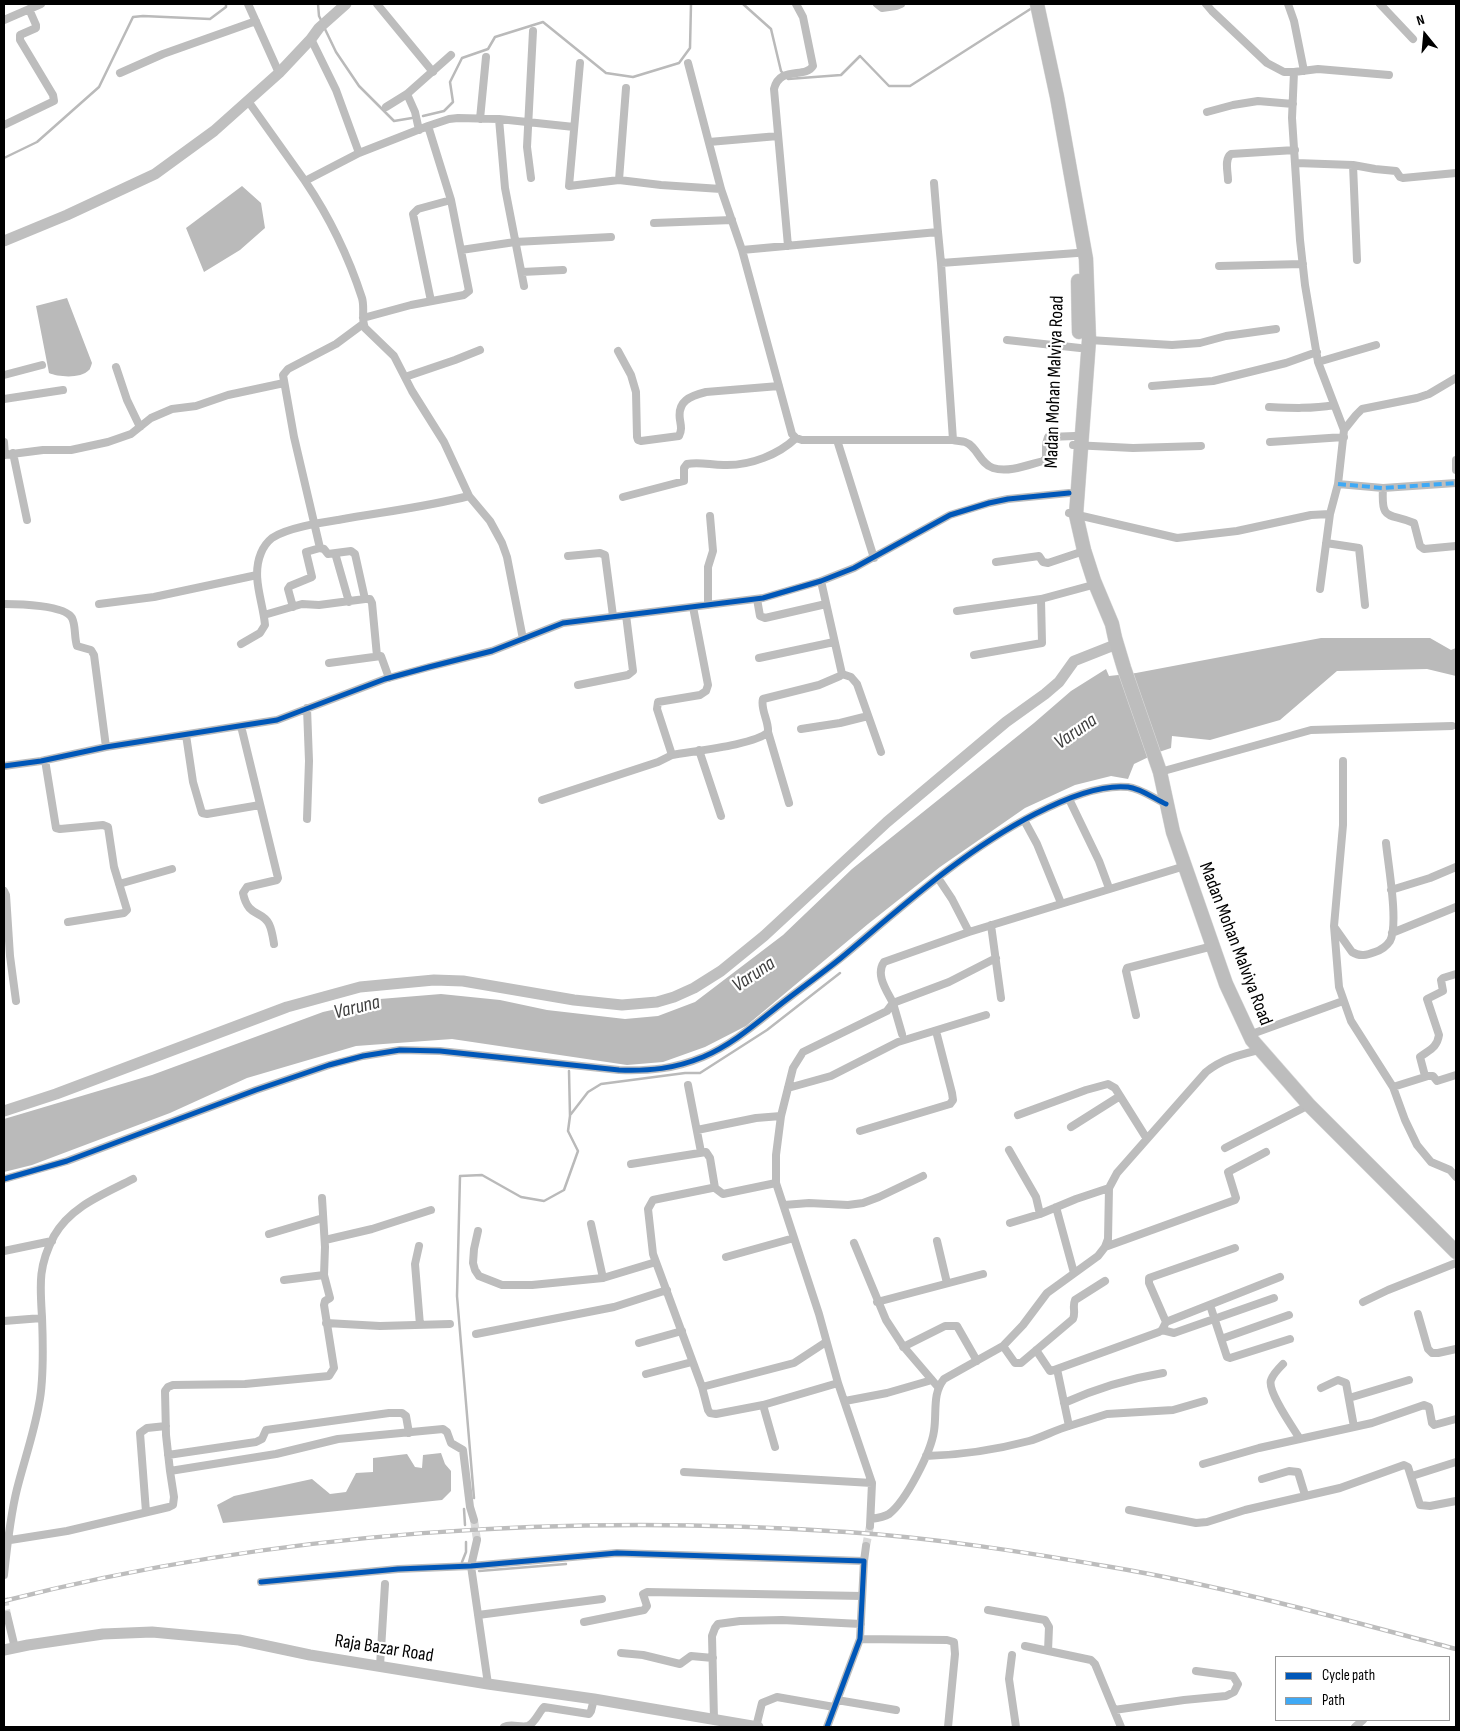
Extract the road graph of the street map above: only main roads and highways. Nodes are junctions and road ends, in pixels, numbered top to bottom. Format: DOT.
graph roads {
  1 [pos="1031,4"];
  2 [pos="1037,4"];
  3 [pos="1039,26"];
  4 [pos="1084,344"];
  5 [pos="1077,442"];
  6 [pos="1072,514"];
  7 [pos="1116,641"];
  8 [pos="1456,1252"];
  1 -- 3 [label="highway, Madan Mohan Malviya Road"];
  2 -- 3 [label="highway, Madan Mohan Malviya Road"];
  3 -- 4 [label="highway, Madan Mohan Malviya Road"];
  3 -- 4 [label="highway, Madan Mohan Malviya Road"];
  4 -- 5 [label="highway, Madan Mohan Malviya Road"];
  5 -- 6 [label="highway, Madan Mohan Malviya Road"];
  5 -- 6 [label="highway, Madan Mohan Malviya Road"];
  6 -- 7 [label="highway, Madan Mohan Malviya Road"];
  6 -- 7 [label="highway, Madan Mohan Malviya Road"];
  7 -- 8 [label="highway, Madan Mohan Malviya Road"];
}
